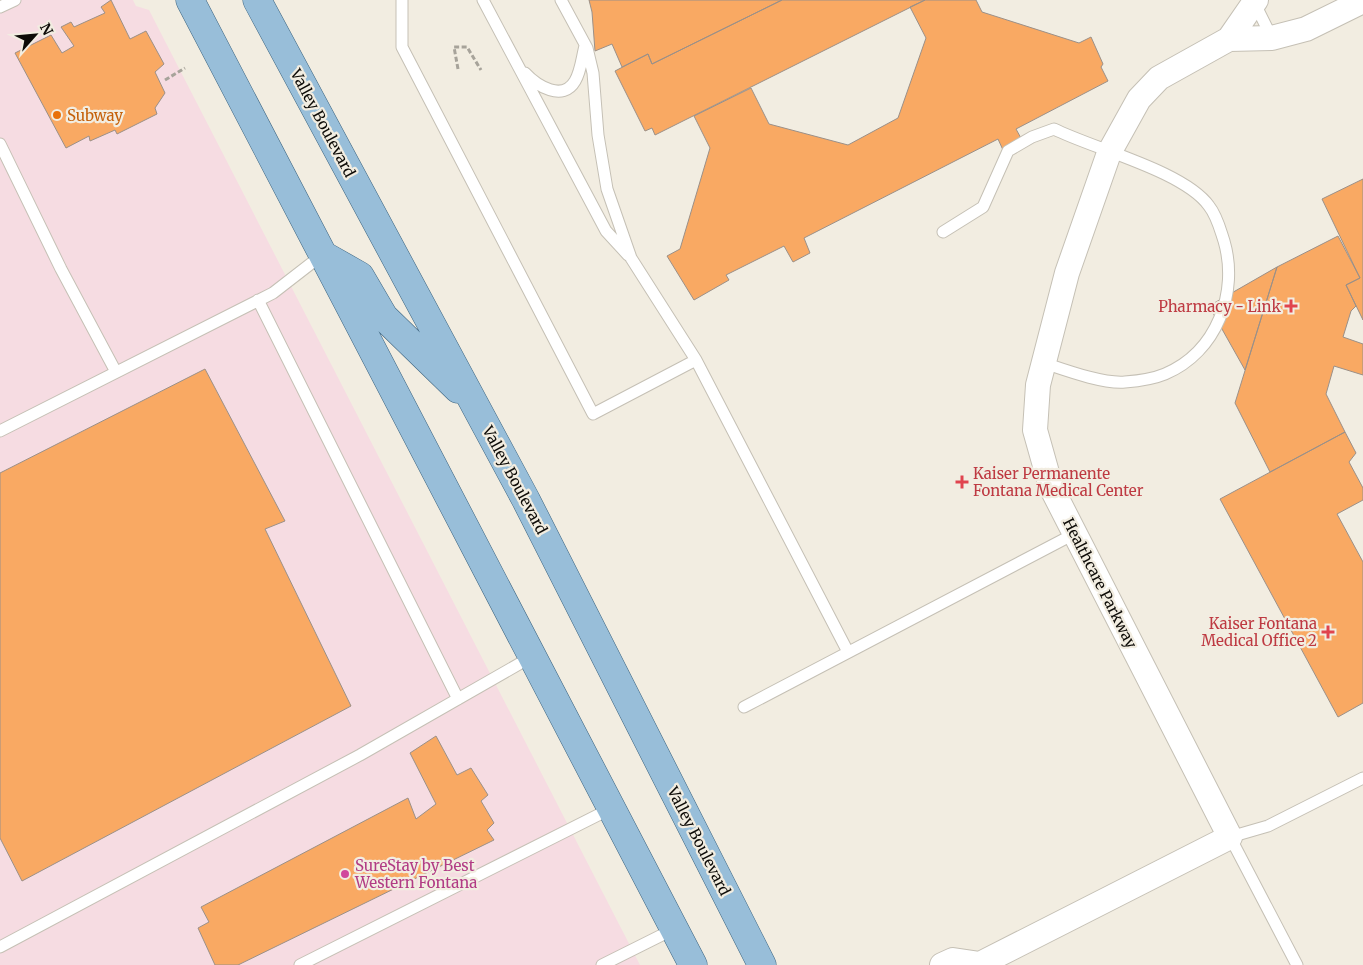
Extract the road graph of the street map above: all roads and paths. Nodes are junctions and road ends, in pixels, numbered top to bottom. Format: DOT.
graph roads {
  1 [pos="15,0"];
  2 [pos="190,0"];
  3 [pos="257,0"];
  4 [pos="402,0"];
  5 [pos="483,0"];
  6 [pos="561,0"];
  7 [pos="1255,0"];
  8 [pos="1363,1"];
  9 [pos="0,7"];
  10 [pos="1329,9"];
  11 [pos="1272,38"];
  12 [pos="1229,39"];
  13 [pos="585,44"];
  14 [pos="517,65"];
  15 [pos="185,68"];
  16 [pos="458,69"];
  17 [pos="481,70"];
  18 [pos="165,80"];
  19 [pos="0,144"];
  20 [pos="1109,153"];
  21 [pos="943,232"];
  22 [pos="323,255"];
  23 [pos="631,258"];
  24 [pos="258,300"];
  25 [pos="696,360"];
  26 [pos="1044,363"];
  27 [pos="116,372"];
  28 [pos="477,408"];
  29 [pos="0,431"];
  30 [pos="1074,534"];
  31 [pos="848,652"];
  32 [pos="533,656"];
  33 [pos="458,699"];
  34 [pos="744,707"];
  35 [pos="1363,778"];
  36 [pos="612,808"];
  37 [pos="1230,837"];
  38 [pos="674,928"];
  39 [pos="0,947"];
  40 [pos="979,964"];
  41 [pos="300,965"];
  42 [pos="602,965"];
  43 [pos="693,965"];
  44 [pos="762,965"];
  45 [pos="942,965"];
  46 [pos="1297,965"];
  1 -- 9 [label="lane"];
  2 -- 22 [label="main road"];
  3 -- 28 [label="main road, Valley Boulevard"];
  4 -- 25 [label="lane"];
  5 -- 14 [label="lane"];
  6 -- 13 [label="lane"];
  7 -- 11 [label="lane"];
  7 -- 12 [label="street, Healthcare Parkway"];
  8 -- 10 [label="street, Healthcare Parkway"];
  10 -- 11 [label="street, Healthcare Parkway"];
  11 -- 12 [label="street, Healthcare Parkway"];
  12 -- 20 [label="street, Healthcare Parkway"];
  13 -- 14 [label="lane"];
  13 -- 23 [label="lane"];
  14 -- 23 [label="lane"];
  15 -- 18 [label="path"];
  16 -- 17 [label="path"];
  19 -- 27 [label="lane"];
  20 -- 21 [label="lane"];
  20 -- 26 [label="street, Healthcare Parkway"];
  20 -- 26 [label="lane"];
  22 -- 24 [label="lane"];
  22 -- 28 [label="main road"];
  22 -- 32 [label="main road"];
  23 -- 25 [label="lane"];
  24 -- 27 [label="lane"];
  24 -- 33 [label="lane"];
  25 -- 31 [label="lane"];
  26 -- 30 [label="street, Healthcare Parkway"];
  27 -- 29 [label="lane"];
  28 -- 44 [label="main road, Valley Boulevard"];
  30 -- 31 [label="lane"];
  30 -- 37 [label="street, Healthcare Parkway"];
  31 -- 34 [label="lane"];
  32 -- 33 [label="lane"];
  32 -- 36 [label="main road"];
  33 -- 39 [label="lane"];
  35 -- 37 [label="lane"];
  36 -- 38 [label="main road"];
  36 -- 41 [label="lane"];
  37 -- 40 [label="street"];
  37 -- 46 [label="lane"];
  38 -- 42 [label="lane"];
  38 -- 43 [label="main road"];
  40 -- 45 [label="street"];
}
